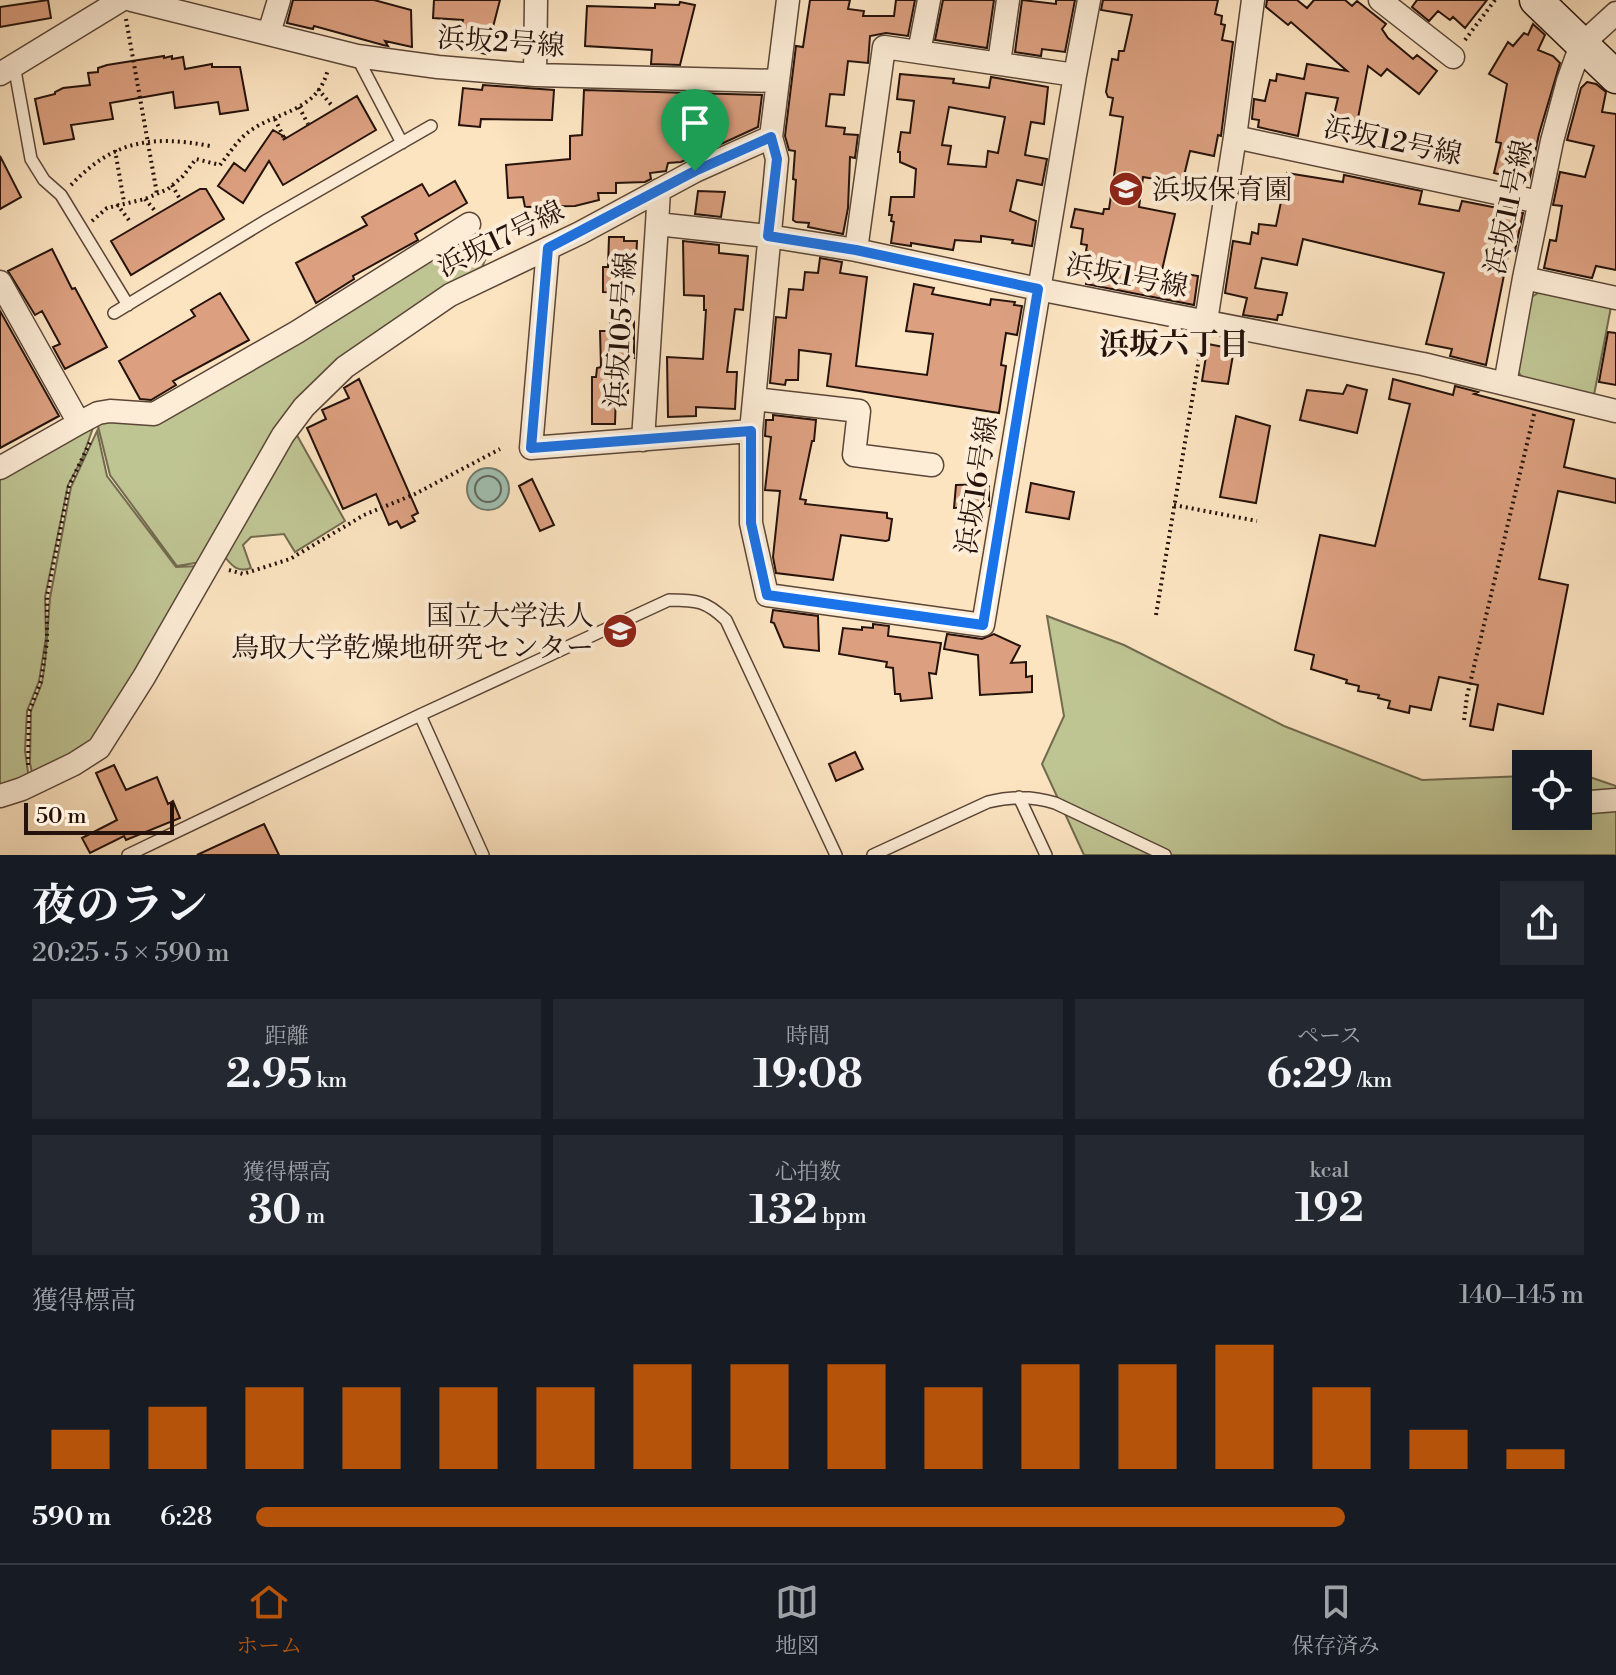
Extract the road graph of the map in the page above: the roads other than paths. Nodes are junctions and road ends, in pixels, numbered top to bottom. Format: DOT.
graph roads {
  1 [pos="279,0"];
  2 [pos="536,0"];
  3 [pos="788,0"];
  4 [pos="929,0"];
  5 [pos="1008,0"];
  6 [pos="1089,0"];
  7 [pos="1253,0"];
  8 [pos="1380,0"];
  9 [pos="1536,0"];
  10 [pos="126,6"];
  11 [pos="178,6"];
  12 [pos="1616,13"];
  13 [pos="269,33"];
  14 [pos="1581,45"];
  15 [pos="919,52"];
  16 [pos="357,56"];
  17 [pos="1453,57"];
  18 [pos="999,63"];
  19 [pos="7,69"];
  20 [pos="535,75"];
  21 [pos="1075,75"];
  22 [pos="1616,77"];
  23 [pos="778,81"];
  24 [pos="431,126"];
  25 [pos="771,137"];
  26 [pos="1235,137"];
  27 [pos="402,143"];
  28 [pos="659,190"];
  29 [pos="1539,202"];
  30 [pos="469,224"];
  31 [pos="657,224"];
  32 [pos="768,236"];
  33 [pos="548,248"];
  34 [pos="856,250"];
  35 [pos="1524,278"];
  36 [pos="0,282"];
  37 [pos="1038,289"];
  38 [pos="1616,298"];
  39 [pos="128,305"];
  40 [pos="114,313"];
  41 [pos="1206,321"];
  42 [pos="1505,384"];
  43 [pos="754,399"];
  44 [pos="1616,411"];
  45 [pos="85,420"];
  46 [pos="751,431"];
  47 [pos="643,440"];
  48 [pos="932,465"];
  49 [pos="0,468"];
  50 [pos="420,715"];
  51 [pos="0,796"];
  52 [pos="1019,797"];
  53 [pos="1616,800"];
  54 [pos="1592,802"];
  55 [pos="133,854"];
  56 [pos="483,855"];
  57 [pos="836,855"];
  58 [pos="873,855"];
  59 [pos="1046,855"];
  60 [pos="1165,855"];
  1 -- 13 [label="street"];
  2 -- 20 [label="street"];
  3 -- 23 [label="street"];
  4 -- 15 [label="street"];
  5 -- 18 [label="street"];
  6 -- 21 [label="street, 浜坂16号線"];
  7 -- 26 [label="street"];
  8 -- 17 [label="street"];
  9 -- 14 [label="main road"];
  10 -- 11 [label="street, 浜坂2号線"];
  10 -- 19 [label="street"];
  11 -- 13 [label="street, 浜坂2号線"];
  12 -- 14 [label="street"];
  13 -- 16 [label="street, 浜坂2号線"];
  14 -- 22 [label="main road"];
  14 -- 29 [label="street, 浜坂11号線"];
  15 -- 18 [label="street"];
  15 -- 34 [label="street"];
  16 -- 20 [label="street, 浜坂2号線"];
  16 -- 27 [label="lane"];
  18 -- 21 [label="street"];
  19 -- 39 [label="lane"];
  20 -- 23 [label="street, 浜坂2号線"];
  21 -- 37 [label="street, 浜坂16号線"];
  23 -- 25 [label="street"];
  24 -- 27 [label="lane"];
  25 -- 28 [label="street, 浜坂17号線"];
  25 -- 32 [label="street, 浜坂16号線"];
  26 -- 29 [label="street, 浜坂12号線"];
  26 -- 41 [label="street"];
  27 -- 39 [label="lane"];
  28 -- 31 [label="street"];
  28 -- 33 [label="street, 浜坂17号線"];
  29 -- 35 [label="street, 浜坂11号線"];
  30 -- 45 [label="street"];
  31 -- 32 [label="street, 浜坂1号線"];
  31 -- 47 [label="street, 浜坂105号線"];
  32 -- 34 [label="street, 浜坂1号線"];
  32 -- 43 [label="street, 浜坂16号線"];
  33 -- 47 [label="street"];
  33 -- 51 [label="street, 浜坂17号線"];
  34 -- 37 [label="street, 浜坂1号線"];
  35 -- 38 [label="street"];
  35 -- 42 [label="street, 浜坂11号線"];
  36 -- 45 [label="street"];
  37 -- 41 [label="street, 浜坂1号線"];
  37 -- 46 [label="street, 浜坂16号線"];
  39 -- 40 [label="lane"];
  41 -- 42 [label="street, 浜坂1号線"];
  42 -- 44 [label="street, 浜坂1号線"];
  43 -- 46 [label="street, 浜坂16号線"];
  43 -- 48 [label="street"];
  45 -- 49 [label="street"];
  46 -- 47 [label="street"];
  50 -- 55 [label="lane"];
  50 -- 56 [label="lane"];
  50 -- 57 [label="lane"];
  52 -- 58 [label="lane"];
  52 -- 59 [label="lane"];
  52 -- 60 [label="lane"];
  53 -- 54 [label="street"];
}
